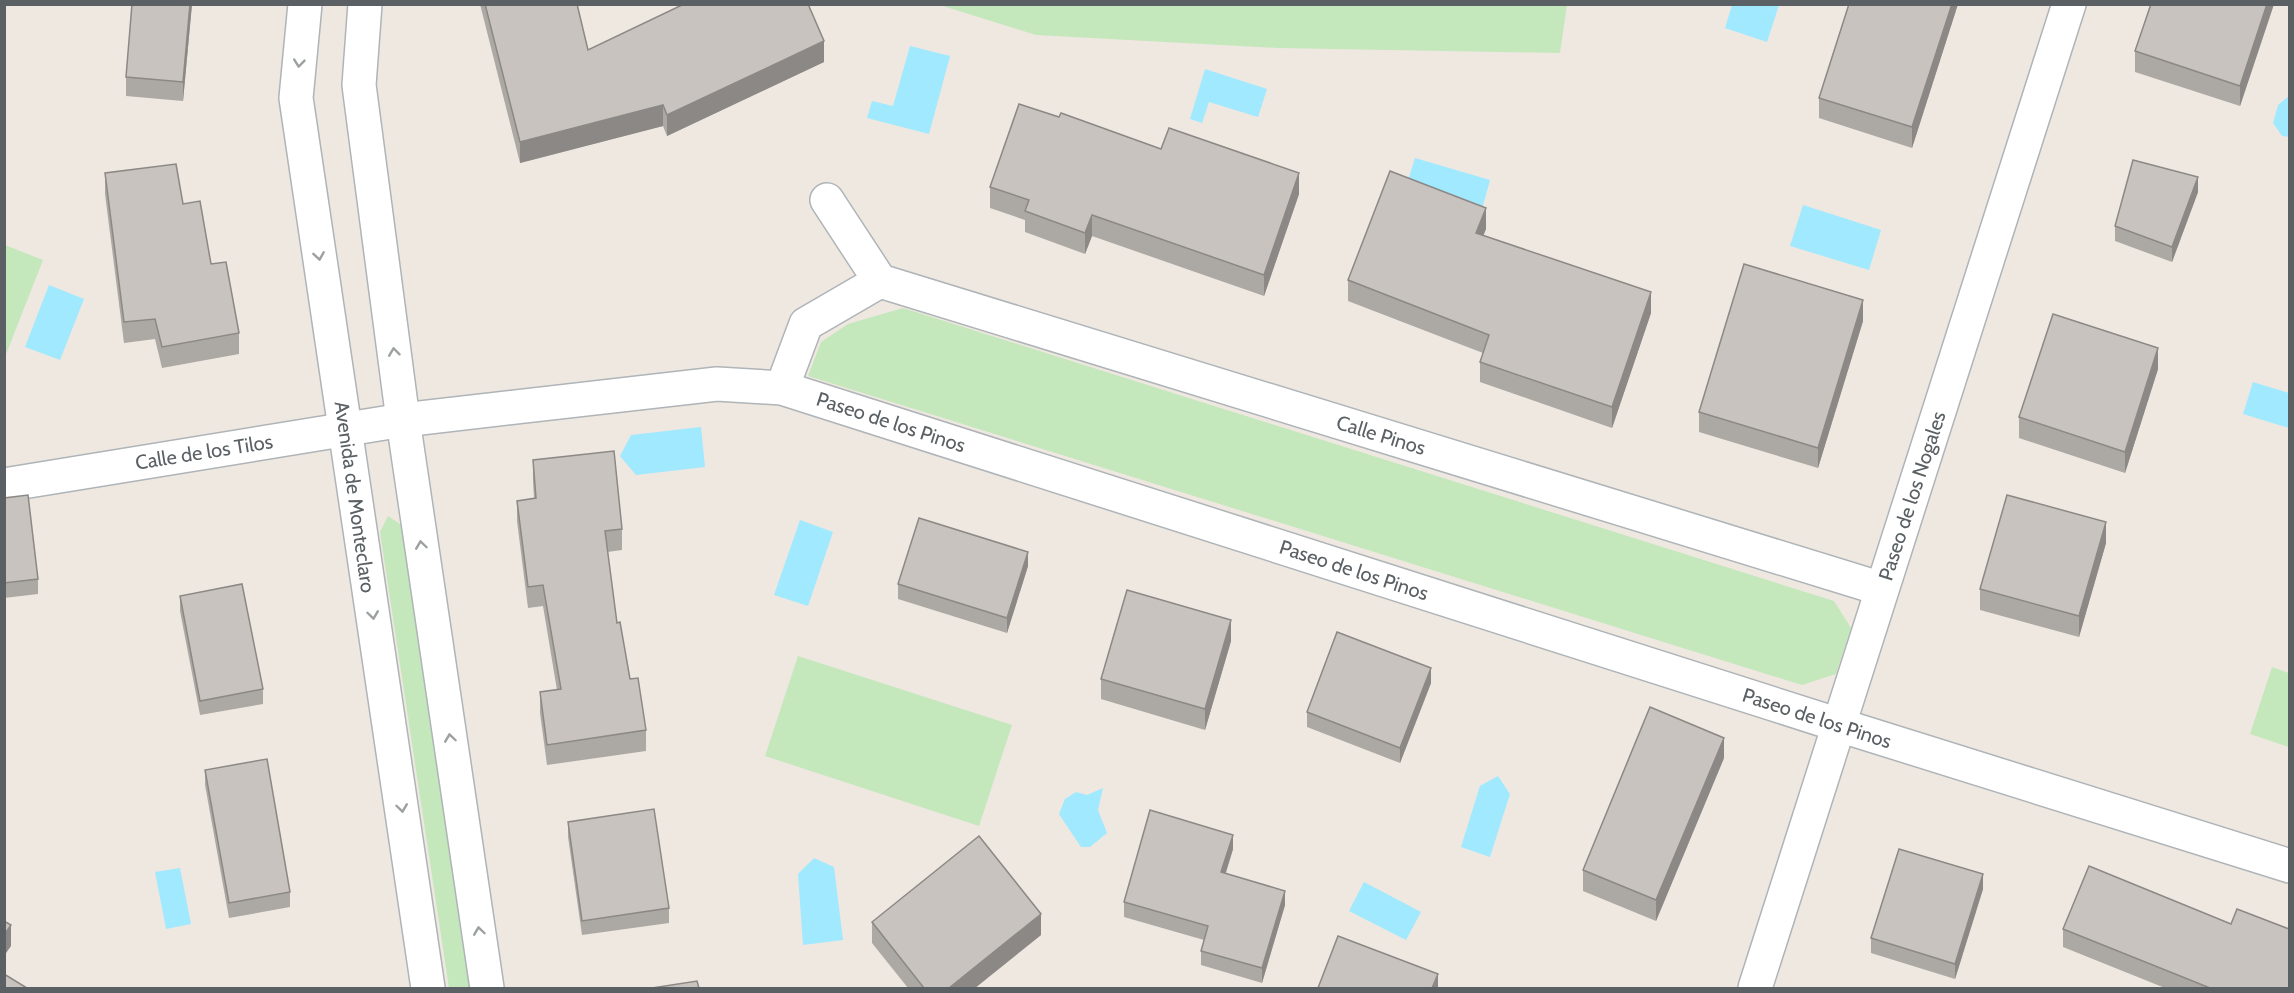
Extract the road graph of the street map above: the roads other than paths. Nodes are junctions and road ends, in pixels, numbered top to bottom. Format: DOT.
graph roads {
  1 [pos="305,4"];
  2 [pos="365,4"];
  3 [pos="2069,4"];
  4 [pos="827,200"];
  5 [pos="880,281"];
  6 [pos="782,388"];
  7 [pos="403,420"];
  8 [pos="345,429"];
  9 [pos="4,485"];
  10 [pos="1882,590"];
  11 [pos="1839,725"];
  12 [pos="2289,866"];
  13 [pos="429,988"];
  14 [pos="487,988"];
  15 [pos="1755,988"];
  1 -- 8 [label="street, Avenida de Monteclaro, one-way"];
  7 -- 2 [label="street, one-way"];
  3 -- 10 [label="street, Paseo de los Nogales"];
  4 -- 5 [label="street"];
  5 -- 6 [label="street"];
  5 -- 10 [label="street, Calle Pinos"];
  6 -- 7 [label="street, Paseo de los Pinos"];
  6 -- 11 [label="street, Paseo de los Pinos"];
  7 -- 8 [label="street, Calle de los Tilos"];
  14 -- 7 [label="street, one-way"];
  8 -- 9 [label="street, Calle de los Tilos"];
  8 -- 13 [label="street, Avenida de Monteclaro, one-way"];
  10 -- 11 [label="street, Paseo de los Nogales"];
  11 -- 12 [label="street, Paseo de los Pinos"];
  11 -- 15 [label="street, Paseo de los Nogales"];
}
